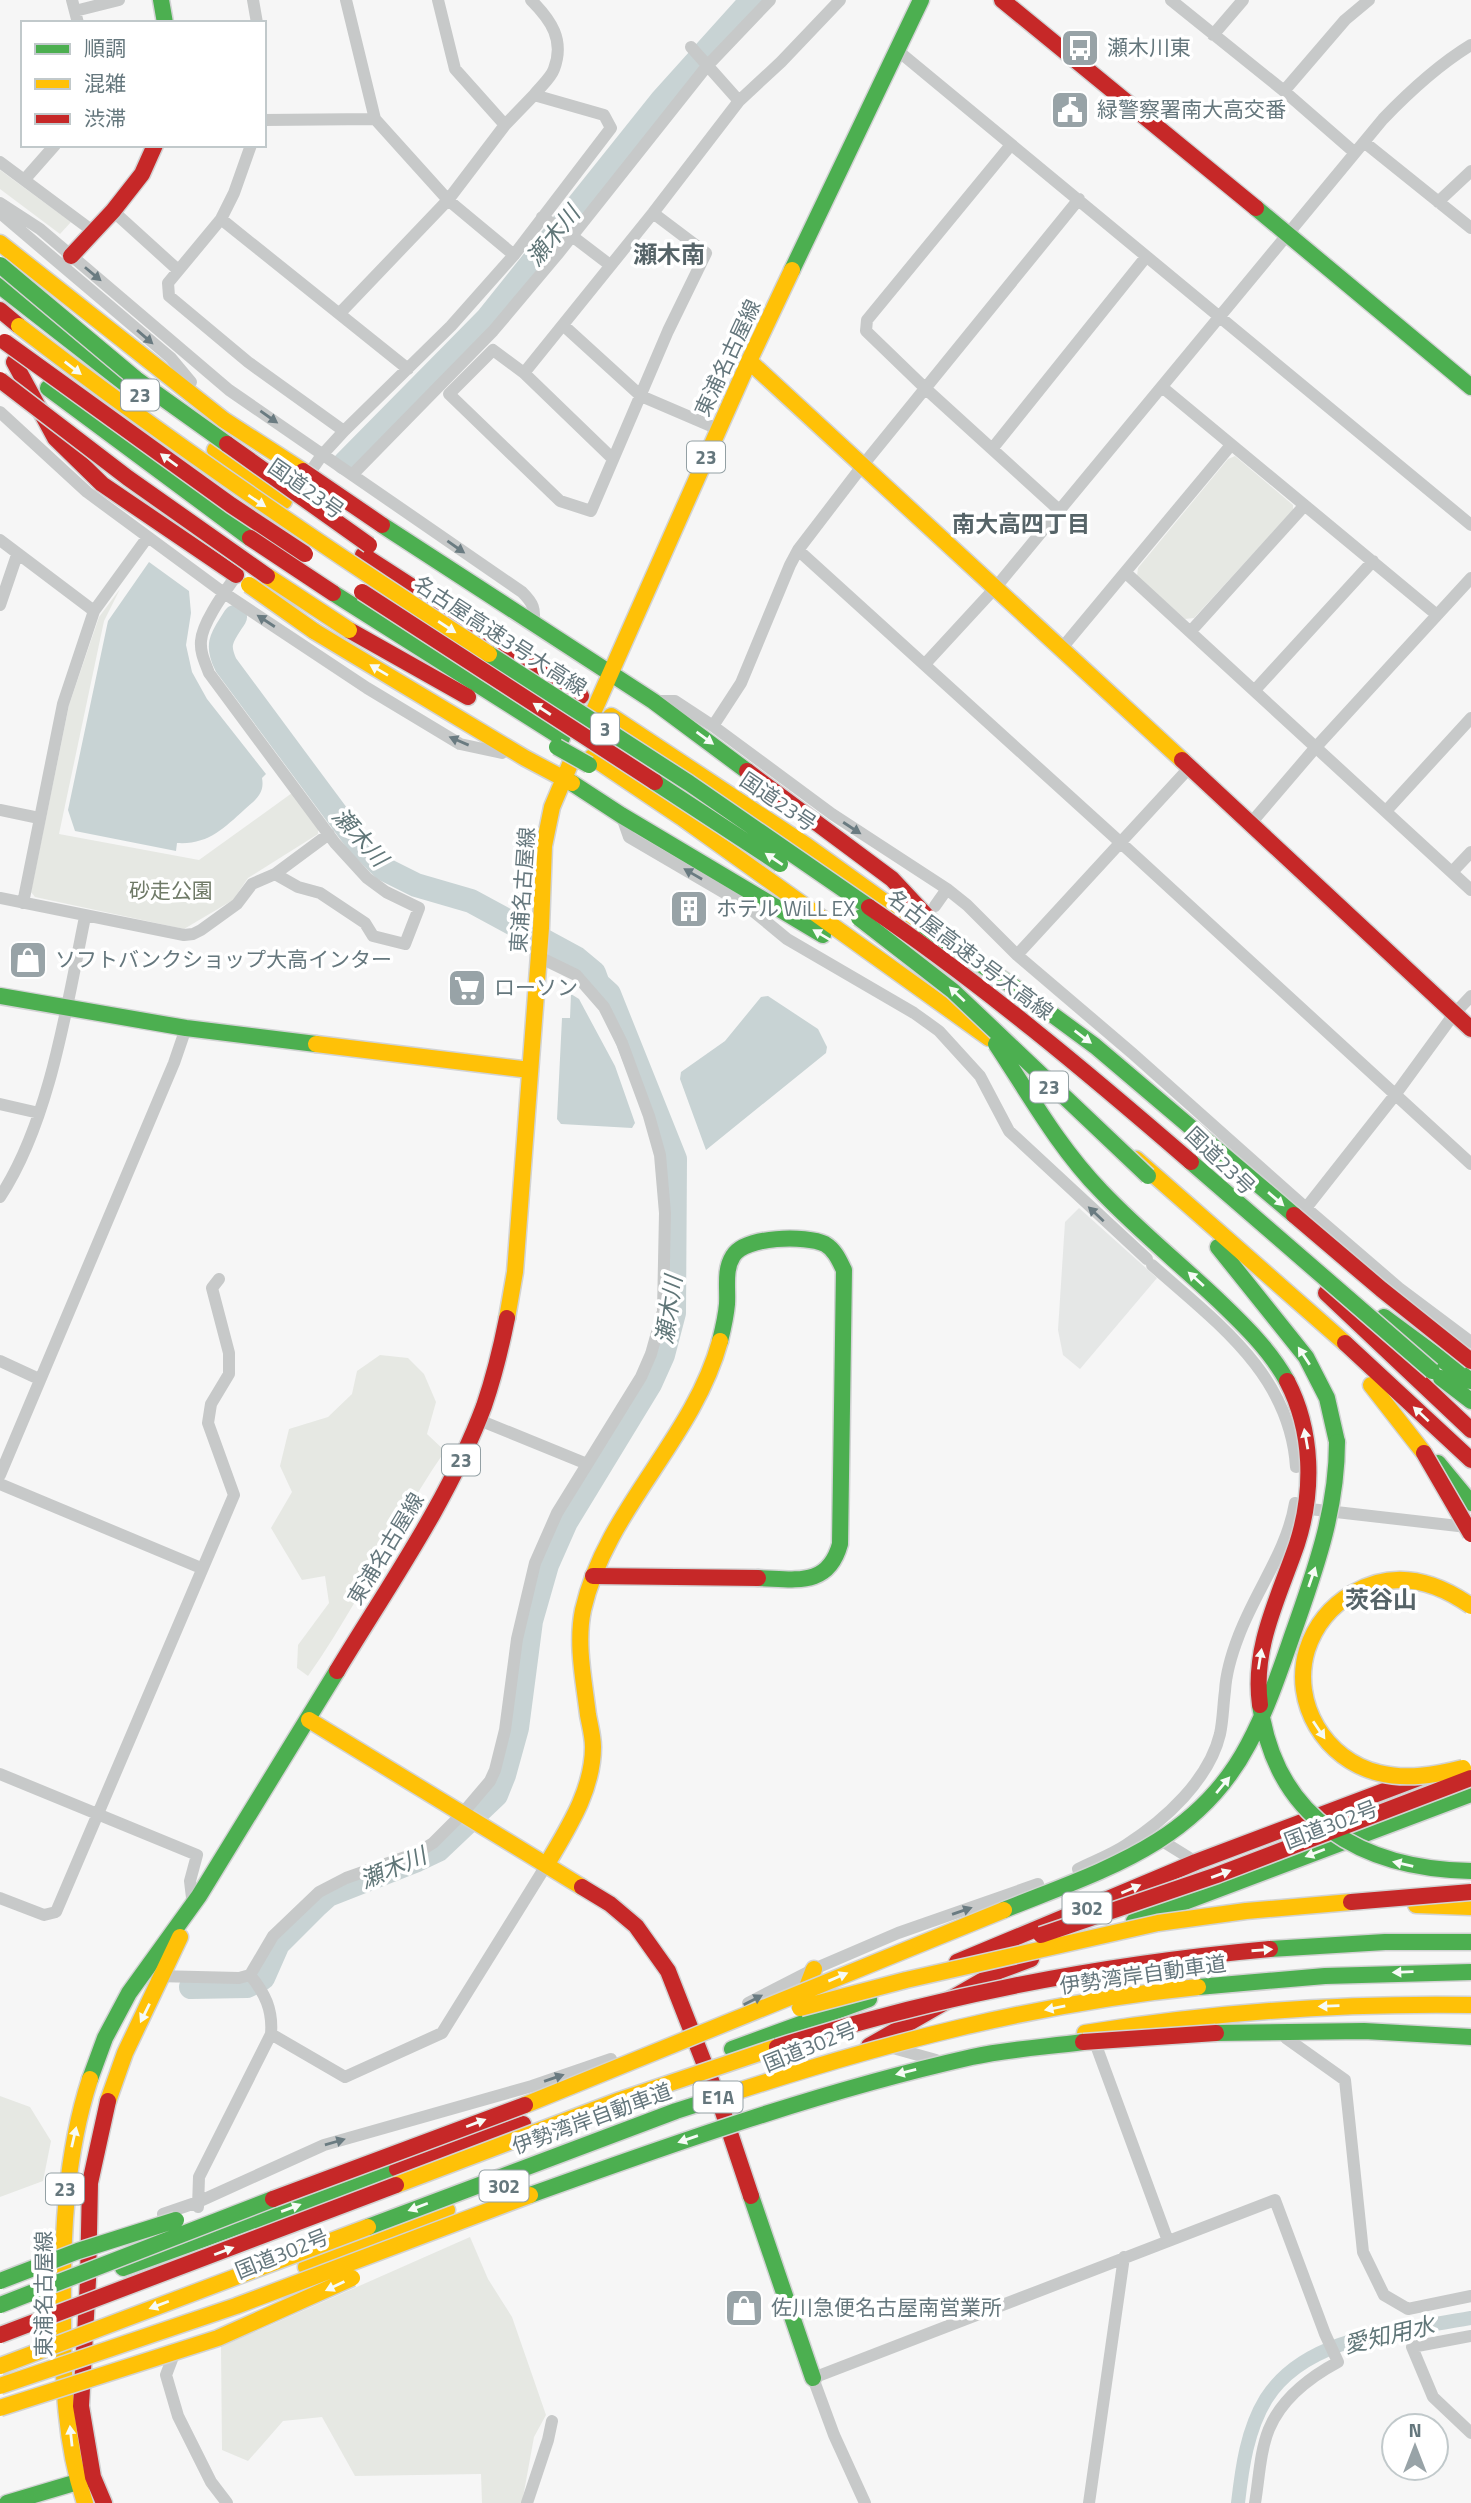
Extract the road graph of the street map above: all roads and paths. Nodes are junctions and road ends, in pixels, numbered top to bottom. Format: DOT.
graph roads {
  1 [pos="119,0"];
  2 [pos="161,0"];
  3 [pos="253,0"];
  4 [pos="346,0"];
  5 [pos="439,0"];
  6 [pos="531,0"];
  7 [pos="770,0"];
  8 [pos="841,0"];
  9 [pos="921,0"];
  10 [pos="1002,0"];
  11 [pos="1171,0"];
  12 [pos="1242,0"];
  13 [pos="1369,0"];
  14 [pos="75,11"];
  15 [pos="165,21"];
  16 [pos="257,21"];
  17 [pos="1213,35"];
  18 [pos="1471,45"];
  19 [pos="693,49"];
  20 [pos="897,50"];
  21 [pos="705,64"];
  22 [pos="1284,91"];
  23 [pos="534,95"];
  24 [pos="739,100"];
  25 [pos="375,118"];
  26 [pos="266,120"];
  27 [pos="505,125"];
  28 [pos="1364,142"];
  29 [pos="1010,145"];
  30 [pos="53,147"];
  31 [pos="154,147"];
  32 [pos="250,147"];
  33 [pos="1354,152"];
  34 [pos="0,162"];
  35 [pos="1471,171"];
  36 [pos="25,179"];
  37 [pos="1079,199"];
  38 [pos="448,200"];
  39 [pos="1438,202"];
  40 [pos="0,203"];
  41 [pos="113,211"];
  42 [pos="0,213"];
  43 [pos="653,213"];
  44 [pos="222,219"];
  45 [pos="546,219"];
  46 [pos="1471,229"];
  47 [pos="94,232"];
  48 [pos="570,234"];
  49 [pos="1287,234"];
  50 [pos="0,243"];
  51 [pos="514,255"];
  52 [pos="71,256"];
  53 [pos="1146,257"];
  54 [pos="0,265"];
  55 [pos="610,265"];
  56 [pos="178,270"];
  57 [pos="0,286"];
  58 [pos="0,310"];
  59 [pos="340,313"];
  60 [pos="1219,317"];
  61 [pos="563,326"];
  62 [pos="0,339"];
  63 [pos="0,349"];
  64 [pos="749,361"];
  65 [pos="14,362"];
  66 [pos="408,369"];
  67 [pos="524,373"];
  68 [pos="0,380"];
  69 [pos="1162,387"];
  70 [pos="1471,387"];
  71 [pos="926,389"];
  72 [pos="640,396"];
  73 [pos="0,412"];
  74 [pos="224,420"];
  75 [pos="718,429"];
  76 [pos="344,431"];
  77 [pos="1231,444"];
  78 [pos="992,449"];
  79 [pos="322,455"];
  80 [pos="613,459"];
  81 [pos="863,466"];
  82 [pos="352,475"];
  83 [pos="1304,506"];
  84 [pos="1059,510"];
  85 [pos="1471,525"];
  86 [pos="147,538"];
  87 [pos="0,540"];
  88 [pos="366,550"];
  89 [pos="798,550"];
  90 [pos="17,555"];
  91 [pos="1373,561"];
  92 [pos="321,565"];
  93 [pos="1126,573"];
  94 [pos="1471,578"];
  95 [pos="344,580"];
  96 [pos="996,587"];
  97 [pos="224,593"];
  98 [pos="0,605"];
  99 [pos="94,611"];
  100 [pos="1437,615"];
  101 [pos="533,624"];
  102 [pos="1191,631"];
  103 [pos="1062,648"];
  104 [pos="925,664"];
  105 [pos="609,674"];
  106 [pos="1255,690"];
  107 [pos="653,701"];
  108 [pos="1471,718"];
  109 [pos="713,726"];
  110 [pos="560,743"];
  111 [pos="1316,747"];
  112 [pos="525,758"];
  113 [pos="1190,767"];
  114 [pos="565,778"];
  115 [pos="0,810"];
  116 [pos="1386,811"];
  117 [pos="621,815"];
  118 [pos="39,818"];
  119 [pos="1251,823"];
  120 [pos="758,828"];
  121 [pos="329,834"];
  122 [pos="1121,842"];
  123 [pos="1471,852"];
  124 [pos="1452,872"];
  125 [pos="275,874"];
  126 [pos="947,889"];
  127 [pos="1471,890"];
  128 [pos="0,898"];
  129 [pos="23,903"];
  130 [pos="935,906"];
  131 [pos="85,916"];
  132 [pos="539,953"];
  133 [pos="1017,955"];
  134 [pos="973,966"];
  135 [pos="0,996"];
  136 [pos="1471,996"];
  137 [pos="66,1009"];
  138 [pos="1454,1014"];
  139 [pos="970,1015"];
  140 [pos="186,1028"];
  141 [pos="1471,1029"];
  142 [pos="530,1070"];
  143 [pos="1395,1095"];
  144 [pos="0,1104"];
  145 [pos="39,1113"];
  146 [pos="1471,1164"];
  147 [pos="1,1193"];
  148 [pos="1306,1208"];
  149 [pos="1200,1224"];
  150 [pos="1289,1248"];
  151 [pos="219,1279"];
  152 [pos="1339,1306"];
  153 [pos="1324,1324"];
  154 [pos="1471,1342"];
  155 [pos="0,1361"];
  156 [pos="1471,1361"];
  157 [pos="39,1379"];
  158 [pos="1471,1381"];
  159 [pos="1471,1399"];
  160 [pos="479,1420"];
  161 [pos="1471,1430"];
  162 [pos="1471,1460"];
  163 [pos="587,1464"];
  164 [pos="0,1475"];
  165 [pos="0,1484"];
  166 [pos="1471,1503"];
  167 [pos="1294,1507"];
  168 [pos="1471,1528"];
  169 [pos="1471,1534"];
  170 [pos="201,1568"];
  171 [pos="593,1576"];
  172 [pos="1471,1606"];
  173 [pos="309,1720"];
  174 [pos="1471,1759"];
  175 [pos="1471,1766"];
  176 [pos="0,1774"];
  177 [pos="1471,1778"];
  178 [pos="1471,1794"];
  179 [pos="97,1814"];
  180 [pos="465,1815"];
  181 [pos="1147,1831"];
  182 [pos="1196,1862"];
  183 [pos="547,1864"];
  184 [pos="1471,1871"];
  185 [pos="1471,1892"];
  186 [pos="0,1898"];
  187 [pos="193,1906"];
  188 [pos="1300,1906"];
  189 [pos="1471,1908"];
  190 [pos="1471,1942"];
  191 [pos="814,1969"];
  192 [pos="1471,1972"];
  193 [pos="142,1973"];
  194 [pos="163,1977"];
  195 [pos="254,1980"];
  196 [pos="829,1999"];
  197 [pos="1385,2004"];
  198 [pos="1471,2005"];
  199 [pos="1471,2011"];
  200 [pos="792,2029"];
  201 [pos="692,2031"];
  202 [pos="271,2034"];
  203 [pos="1471,2036"];
  204 [pos="1286,2038"];
  205 [pos="876,2043"];
  206 [pos="1471,2044"];
  207 [pos="1097,2048"];
  208 [pos="975,2056"];
  209 [pos="703,2059"];
  210 [pos="594,2078"];
  211 [pos="721,2106"];
  212 [pos="440,2137"];
  213 [pos="198,2202"];
  214 [pos="507,2203"];
  215 [pos="90,2238"];
  216 [pos="202,2240"];
  217 [pos="1168,2241"];
  218 [pos="1124,2258"];
  219 [pos="88,2280"];
  220 [pos="0,2281"];
  221 [pos="63,2290"];
  222 [pos="1471,2296"];
  223 [pos="0,2305"];
  224 [pos="0,2315"];
  225 [pos="188,2315"];
  226 [pos="0,2335"];
  227 [pos="1471,2336"];
  228 [pos="85,2350"];
  229 [pos="64,2358"];
  230 [pos="0,2366"];
  231 [pos="813,2378"];
  232 [pos="0,2384"];
  233 [pos="66,2393"];
  234 [pos="0,2408"];
  235 [pos="0,2418"];
  236 [pos="552,2421"];
  237 [pos="1471,2432"];
  238 [pos="86,2479"];
  239 [pos="7,2503"];
  240 [pos="85,2503"];
  241 [pos="104,2503"];
  242 [pos="227,2503"];
  243 [pos="527,2503"];
  244 [pos="866,2503"];
  245 [pos="1090,2503"];
  246 [pos="1255,2503"];
  1 -- 14 [label="street"];
  2 -- 15 [label="main road"];
  3 -- 16 [label="street"];
  4 -- 25 [label="street"];
  5 -- 27 [label="street"];
  6 -- 23 [label="street"];
  7 -- 21 [label="street"];
  8 -- 24 [label="street"];
  9 -- 20 [label="main road, 東浦名古屋線 / 23"];
  10 -- 49 [label="main road"];
  11 -- 17 [label="street"];
  12 -- 17 [label="street"];
  13 -- 22 [label="street"];
  17 -- 22 [label="street"];
  18 -- 28 [label="street"];
  19 -- 21 [label="street"];
  20 -- 29 [label="street"];
  20 -- 64 [label="main road, 東浦名古屋線 / 23"];
  21 -- 24 [label="street"];
  21 -- 48 [label="street"];
  22 -- 33 [label="street"];
  23 -- 27 [label="street"];
  23 -- 45 [label="street"];
  24 -- 43 [label="street"];
  25 -- 26 [label="street"];
  25 -- 38 [label="street"];
  27 -- 38 [label="street"];
  28 -- 33 [label="street"];
  28 -- 39 [label="street"];
  29 -- 37 [label="street"];
  29 -- 71 [label="street"];
  30 -- 36 [label="street"];
  31 -- 41 [label="main road"];
  32 -- 44 [label="street"];
  33 -- 49 [label="street"];
  34 -- 36 [label="street"];
  35 -- 39 [label="street"];
  36 -- 47 [label="street"];
  37 -- 53 [label="street"];
  37 -- 71 [label="street"];
  38 -- 51 [label="street"];
  38 -- 59 [label="street"];
  39 -- 46 [label="street"];
  40 -- 52 [label="street"];
  41 -- 47 [label="main road"];
  41 -- 56 [label="street"];
  42 -- 74 [label="street, one-way"];
  43 -- 55 [label="street"];
  43 -- 72 [label="street"];
  44 -- 56 [label="street"];
  44 -- 59 [label="street"];
  45 -- 48 [label="street"];
  45 -- 51 [label="street"];
  47 -- 52 [label="main road"];
  48 -- 55 [label="street"];
  48 -- 82 [label="street"];
  49 -- 60 [label="street"];
  49 -- 70 [label="main road"];
  50 -- 74 [label="main road"];
  51 -- 66 [label="street"];
  52 -- 79 [label="street, one-way"];
  53 -- 60 [label="street"];
  53 -- 78 [label="street"];
  54 -- 88 [label="main road, bridge"];
  55 -- 61 [label="street"];
  56 -- 76 [label="street"];
  57 -- 88 [label="main road, 国道23号 / 23"];
  58 -- 120 [label="main road, 名古屋高速3号大高線 / 3, one-way, bridge"];
  59 -- 66 [label="street"];
  60 -- 69 [label="street"];
  60 -- 85 [label="street"];
  61 -- 67 [label="street"];
  61 -- 72 [label="street"];
  92 -- 62 [label="main road, one-way, bridge"];
  63 -- 65 [label="main road, 23"];
  64 -- 75 [label="main road, 東浦名古屋線 / 23"];
  64 -- 81 [label="main road"];
  65 -- 110 [label="main road, 23, bridge"];
  112 -- 65 [label="main road, one-way, bridge"];
  66 -- 76 [label="street"];
  67 -- 80 [label="street"];
  67 -- 80 [label="street"];
  68 -- 110 [label="main road, bridge"];
  69 -- 77 [label="street"];
  69 -- 84 [label="street"];
  71 -- 78 [label="street"];
  71 -- 81 [label="street"];
  72 -- 75 [label="street"];
  72 -- 80 [label="street"];
  73 -- 86 [label="street"];
  74 -- 101 [label="main road, bridge"];
  75 -- 105 [label="main road, 東浦名古屋線 / 23"];
  76 -- 79 [label="street"];
  77 -- 83 [label="street"];
  77 -- 93 [label="street"];
  78 -- 84 [label="street"];
  79 -- 82 [label="street"];
  79 -- 97 [label="street"];
  81 -- 89 [label="street"];
  81 -- 96 [label="main road"];
  82 -- 101 [label="street, one-way"];
  83 -- 91 [label="street"];
  83 -- 102 [label="street"];
  84 -- 96 [label="street"];
  86 -- 97 [label="street"];
  86 -- 99 [label="street"];
  87 -- 90 [label="street"];
  88 -- 134 [label="main road, 国道23号 / 23"];
  89 -- 104 [label="street"];
  89 -- 109 [label="street"];
  90 -- 98 [label="street"];
  90 -- 99 [label="street"];
  91 -- 100 [label="street"];
  91 -- 106 [label="street"];
  93 -- 102 [label="street"];
  93 -- 103 [label="street"];
  94 -- 100 [label="street"];
  139 -- 95 [label="main road, 名古屋高速3号大高線 / 3, one-way, bridge"];
  96 -- 103 [label="main road"];
  96 -- 104 [label="street"];
  112 -- 97 [label="street, one-way"];
  97 -- 121 [label="street"];
  99 -- 118 [label="street"];
  100 -- 111 [label="street"];
  101 -- 105 [label="main road"];
  102 -- 106 [label="street"];
  103 -- 113 [label="main road"];
  104 -- 122 [label="street"];
  105 -- 107 [label="main road"];
  105 -- 114 [label="main road, 東浦名古屋線 / 23"];
  106 -- 111 [label="street"];
  107 -- 109 [label="street"];
  107 -- 134 [label="main road, one-way"];
  108 -- 116 [label="street"];
  109 -- 126 [label="street, one-way"];
  110 -- 139 [label="main road, 23"];
  111 -- 116 [label="street"];
  111 -- 119 [label="street"];
  112 -- 114 [label="main road"];
  113 -- 119 [label="main road"];
  113 -- 122 [label="street"];
  114 -- 117 [label="main road"];
  114 -- 132 [label="main road, 東浦名古屋線 / 23"];
  115 -- 118 [label="street"];
  116 -- 124 [label="street"];
  139 -- 117 [label="main road, one-way"];
  167 -- 117 [label="street, one-way"];
  118 -- 129 [label="street"];
  119 -- 138 [label="main road"];
  120 -- 150 [label="main road, 名古屋高速3号大高線 / 3, bridge"];
  120 -- 156 [label="main road, one-way, bridge"];
  121 -- 125 [label="street"];
  121 -- 125 [label="street"];
  122 -- 133 [label="street"];
  122 -- 143 [label="street"];
  123 -- 124 [label="street"];
  124 -- 127 [label="street"];
  125 -- 131 [label="street"];
  126 -- 130 [label="street"];
  126 -- 133 [label="street"];
  128 -- 129 [label="street"];
  129 -- 131 [label="street"];
  131 -- 137 [label="street"];
  132 -- 142 [label="main road, 東浦名古屋線 / 23"];
  132 -- 163 [label="street"];
  133 -- 148 [label="street"];
  134 -- 152 [label="main road, 国道23号 / 23"];
  135 -- 137 [label="main road"];
  136 -- 138 [label="street"];
  137 -- 140 [label="main road"];
  137 -- 145 [label="street"];
  138 -- 141 [label="main road"];
  138 -- 143 [label="street"];
  139 -- 149 [label="main road, 名古屋高速3号大高線 / 3, bridge"];
  139 -- 153 [label="main road, 23"];
  184 -- 139 [label="main road, one-way, bridge"];
  140 -- 142 [label="main road"];
  140 -- 157 [label="street"];
  142 -- 160 [label="main road, 東浦名古屋線 / 23"];
  143 -- 146 [label="street"];
  143 -- 148 [label="street"];
  144 -- 145 [label="street"];
  145 -- 147 [label="street"];
  148 -- 154 [label="street"];
  149 -- 169 [label="main road, bridge"];
  210 -- 149 [label="main road, one-way, bridge"];
  150 -- 158 [label="main road, bridge"];
  150 -- 159 [label="main road, bridge"];
  151 -- 170 [label="street"];
  152 -- 159 [label="main road"];
  152 -- 161 [label="main road, 国道23号 / 23"];
  162 -- 153 [label="main road, 23, one-way"];
  153 -- 166 [label="main road"];
  155 -- 157 [label="street"];
  157 -- 164 [label="street"];
  160 -- 163 [label="street"];
  160 -- 173 [label="main road, 東浦名古屋線 / 23"];
  163 -- 180 [label="street"];
  165 -- 170 [label="street"];
  167 -- 168 [label="street"];
  167 -- 181 [label="street"];
  170 -- 179 [label="street"];
  171 -- 171 [label="main road"];
  171 -- 183 [label="main road"];
  172 -- 175 [label="main road, one-way, bridge"];
  173 -- 180 [label="main road"];
  173 -- 187 [label="main road, 東浦名古屋線 / 23"];
  174 -- 182 [label="main road, 国道302号 / 302"];
  176 -- 179 [label="street"];
  196 -- 177 [label="main road, one-way, bridge"];
  178 -- 205 [label="main road, 国道302号 / 302, one-way"];
  179 -- 186 [label="street"];
  179 -- 187 [label="street"];
  180 -- 183 [label="main road"];
  180 -- 195 [label="street"];
  181 -- 182 [label="street"];
  191 -- 181 [label="street, one-way"];
  200 -- 182 [label="main road, 国道302号 / 302, one-way"];
  183 -- 201 [label="main road"];
  183 -- 202 [label="street"];
  185 -- 188 [label="main road, bridge"];
  187 -- 193 [label="main road, 東浦名古屋線 / 23"];
  187 -- 194 [label="main road, 東浦名古屋線 / 23"];
  188 -- 189 [label="main road, bridge"];
  188 -- 196 [label="main road, bridge"];
  226 -- 190 [label="main road, 伊勢湾岸自動車道 / E1A, one-way, bridge"];
  191 -- 200 [label="main road"];
  201 -- 191 [label="street, one-way"];
  192 -- 230 [label="main road, 伊勢湾岸自動車道 / E1A, one-way, bridge"];
  193 -- 194 [label="street"];
  221 -- 193 [label="main road, 東浦名古屋線 / 23, one-way"];
  194 -- 195 [label="street"];
  194 -- 215 [label="main road, 東浦名古屋線 / 23, one-way"];
  195 -- 202 [label="street"];
  196 -- 210 [label="main road, bridge"];
  197 -- 198 [label="main road"];
  197 -- 199 [label="main road"];
  197 -- 208 [label="main road, one-way, bridge"];
  200 -- 209 [label="main road, 国道302号 / 302"];
  201 -- 209 [label="main road"];
  213 -- 201 [label="street, one-way"];
  202 -- 213 [label="street"];
  203 -- 208 [label="main road, bridge"];
  204 -- 206 [label="street"];
  204 -- 207 [label="street"];
  204 -- 222 [label="street"];
  205 -- 207 [label="street"];
  205 -- 211 [label="main road, 国道302号 / 302"];
  207 -- 217 [label="street"];
  208 -- 214 [label="main road, one-way, bridge"];
  209 -- 211 [label="main road"];
  216 -- 209 [label="main road, 国道302号 / 302, one-way"];
  212 -- 210 [label="main road, one-way, bridge"];
  211 -- 225 [label="main road, 国道302号 / 302"];
  211 -- 231 [label="main road"];
  212 -- 220 [label="main road, bridge"];
  212 -- 223 [label="main road, bridge"];
  213 -- 215 [label="street"];
  213 -- 216 [label="street"];
  214 -- 232 [label="main road, bridge"];
  214 -- 234 [label="main road, one-way, bridge"];
  215 -- 219 [label="main road, 東浦名古屋線 / 23"];
  216 -- 219 [label="main road, 国道302号 / 302"];
  216 -- 225 [label="street"];
  217 -- 218 [label="street"];
  217 -- 246 [label="street"];
  218 -- 231 [label="street"];
  218 -- 245 [label="street"];
  219 -- 221 [label="main road, 国道302号 / 302"];
  219 -- 228 [label="main road, 東浦名古屋線 / 23"];
  221 -- 224 [label="main road, 国道302号 / 302"];
  221 -- 229 [label="main road, 東浦名古屋線 / 23"];
  225 -- 228 [label="main road, 国道302号 / 302"];
  225 -- 242 [label="street"];
  227 -- 237 [label="street"];
  228 -- 229 [label="main road, 国道302号 / 302"];
  228 -- 238 [label="main road, 東浦名古屋線 / 23"];
  229 -- 232 [label="main road, 国道302号 / 302"];
  229 -- 233 [label="main road, 東浦名古屋線 / 23"];
  231 -- 244 [label="street"];
  233 -- 235 [label="street"];
  238 -- 233 [label="main road, 東浦名古屋線 / 23, one-way"];
  236 -- 243 [label="street"];
  238 -- 239 [label="main road"];
  238 -- 240 [label="main road, 東浦名古屋線 / 23"];
  238 -- 241 [label="main road, 東浦名古屋線 / 23"];
}
